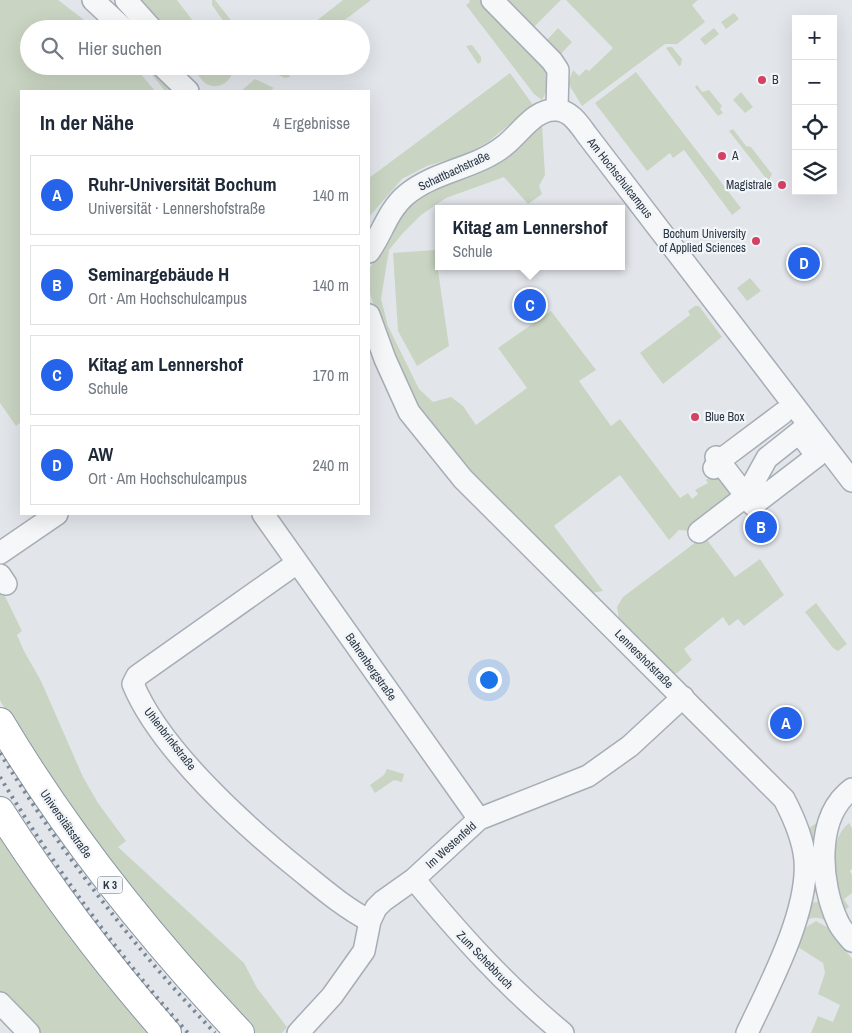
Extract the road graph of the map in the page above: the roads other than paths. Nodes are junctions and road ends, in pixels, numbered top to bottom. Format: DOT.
graph roads {
  1 [pos="93,0"];
  2 [pos="126,0"];
  3 [pos="492,0"];
  4 [pos="114,20"];
  5 [pos="144,20"];
  6 [pos="171,75"];
  7 [pos="184,75"];
  8 [pos="187,90"];
  9 [pos="193,90"];
  10 [pos="557,110"];
  11 [pos="370,250"];
  12 [pos="370,318"];
  13 [pos="797,434"];
  14 [pos="852,481"];
  15 [pos="746,496"];
  16 [pos="56,515"];
  17 [pos="264,515"];
  18 [pos="699,532"];
  19 [pos="0,553"];
  20 [pos="297,563"];
  21 [pos="683,698"];
  22 [pos="0,722"];
  23 [pos="852,789"];
  24 [pos="0,811"];
  25 [pos="479,820"];
  26 [pos="414,879"];
  27 [pos="370,920"];
  28 [pos="852,941"];
  29 [pos="0,1003"];
  30 [pos="302,1029"];
  31 [pos="28,1033"];
  32 [pos="167,1033"];
  33 [pos="240,1033"];
  34 [pos="563,1033"];
  35 [pos="748,1033"];
  1 -- 4 [label="street"];
  2 -- 5 [label="street"];
  3 -- 10 [label="street"];
  6 -- 8 [label="street"];
  7 -- 9 [label="street"];
  10 -- 11 [label="street, Schattbachstraße"];
  10 -- 14 [label="street, Am Hochschulcampus"];
  12 -- 21 [label="street, Lennershofstraße"];
  13 -- 15 [label="street"];
  13 -- 15 [label="street"];
  13 -- 15 [label="street"];
  15 -- 18 [label="street"];
  16 -- 19 [label="street"];
  17 -- 20 [label="street, Bahrenbergstraße"];
  20 -- 25 [label="street, Bahrenbergstraße"];
  20 -- 27 [label="street, Uhlenbrinkstraße"];
  21 -- 25 [label="street, Im Westenfeld"];
  21 -- 35 [label="street, Lennershofstraße"];
  22 -- 33 [label="highway, Universitätsstraße / K 3"];
  23 -- 28 [label="street"];
  24 -- 32 [label="highway"];
  25 -- 26 [label="street, Im Westenfeld"];
  26 -- 27 [label="street, Im Westenfeld"];
  26 -- 34 [label="street, Zum Schebbruch"];
  27 -- 30 [label="street, Im Westenfeld"];
  29 -- 31 [label="street"];
}
